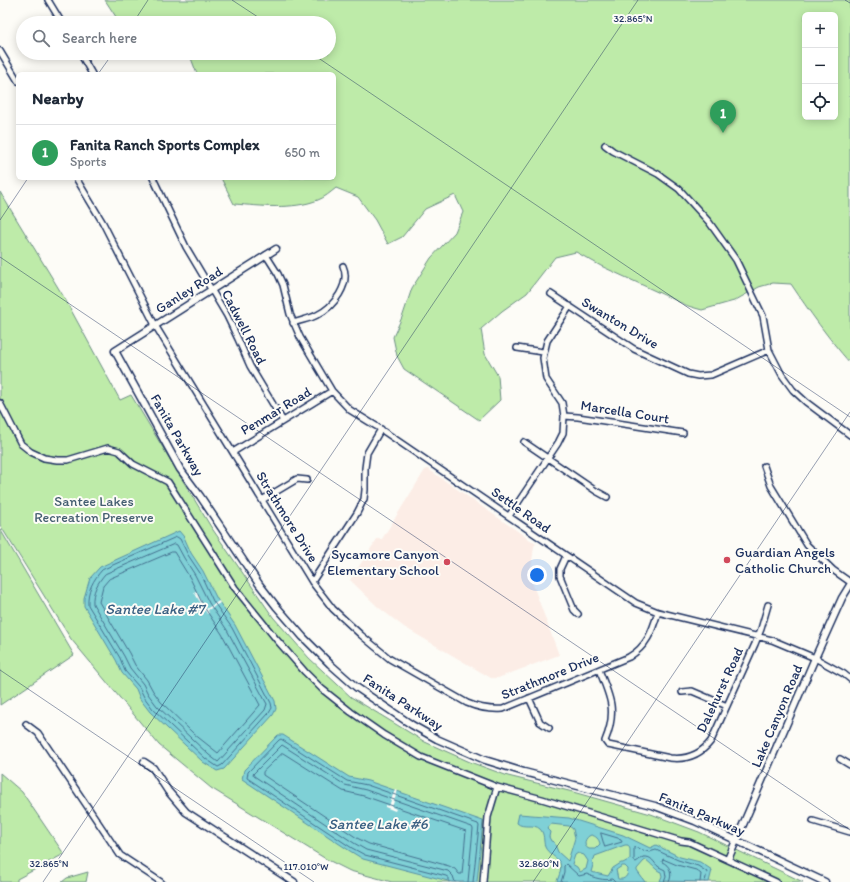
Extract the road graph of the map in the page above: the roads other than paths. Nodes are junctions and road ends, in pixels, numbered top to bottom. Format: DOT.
graph roads {
  1 [pos="48,0"];
  2 [pos="58,16"];
  3 [pos="0,51"];
  4 [pos="84,60"];
  5 [pos="91,72"];
  6 [pos="16,78"];
  7 [pos="605,145"];
  8 [pos="77,180"];
  9 [pos="154,180"];
  10 [pos="276,249"];
  11 [pos="266,255"];
  12 [pos="343,266"];
  13 [pos="211,290"];
  14 [pos="551,294"];
  15 [pos="570,306"];
  16 [pos="293,322"];
  17 [pos="155,326"];
  18 [pos="517,348"];
  19 [pos="769,350"];
  20 [pos="115,351"];
  21 [pos="544,352"];
  22 [pos="332,392"];
  23 [pos="0,403"];
  24 [pos="564,416"];
  25 [pos="283,422"];
  26 [pos="381,430"];
  27 [pos="683,433"];
  28 [pos="850,435"];
  29 [pos="524,442"];
  30 [pos="233,452"];
  31 [pos="548,458"];
  32 [pos="764,466"];
  33 [pos="307,480"];
  34 [pos="607,496"];
  35 [pos="262,500"];
  36 [pos="509,516"];
  37 [pos="566,556"];
  38 [pos="312,582"];
  39 [pos="850,584"];
  40 [pos="768,605"];
  41 [pos="658,612"];
  42 [pos="578,614"];
  43 [pos="758,636"];
  44 [pos="815,658"];
  45 [pos="599,670"];
  46 [pos="850,679"];
  47 [pos="682,692"];
  48 [pos="529,698"];
  49 [pos="727,706"];
  50 [pos="26,724"];
  51 [pos="549,728"];
  52 [pos="840,759"];
  53 [pos="144,762"];
  54 [pos="850,765"];
  55 [pos="497,787"];
  56 [pos="813,821"];
  57 [pos="850,832"];
  58 [pos="736,840"];
  59 [pos="729,858"];
  60 [pos="161,882"];
  61 [pos="294,882"];
  62 [pos="483,882"];
  63 [pos="776,882"];
  64 [pos="825,882"];
  1 -- 2 [label="street"];
  3 -- 6 [label="street"];
  4 -- 5 [label="street"];
  7 -- 19 [label="street"];
  8 -- 17 [label="street, Strathmore Drive"];
  9 -- 13 [label="street, Cadwell Road"];
  10 -- 11 [label="street, Ganley Road"];
  11 -- 13 [label="street, Ganley Road"];
  11 -- 16 [label="street, Settle Road"];
  12 -- 16 [label="street"];
  13 -- 17 [label="street, Ganley Road"];
  13 -- 25 [label="street, Cadwell Road"];
  14 -- 15 [label="street, Swanton Drive"];
  15 -- 19 [label="street, Swanton Drive"];
  15 -- 21 [label="street"];
  16 -- 22 [label="street, Settle Road"];
  17 -- 20 [label="street, Ganley Road"];
  17 -- 30 [label="street, Strathmore Drive"];
  18 -- 21 [label="street"];
  19 -- 28 [label="street"];
  20 -- 58 [label="street, Fanita Parkway"];
  21 -- 24 [label="street"];
  22 -- 25 [label="street, Penmar Road"];
  22 -- 26 [label="street, Settle Road"];
  23 -- 55 [label="street"];
  24 -- 27 [label="street, Marcella Court"];
  24 -- 31 [label="street"];
  25 -- 30 [label="street, Penmar Road"];
  26 -- 36 [label="street, Settle Road"];
  26 -- 38 [label="street"];
  29 -- 31 [label="street"];
  30 -- 35 [label="street, Strathmore Drive"];
  31 -- 34 [label="street"];
  31 -- 36 [label="street"];
  32 -- 39 [label="street"];
  33 -- 35 [label="street"];
  35 -- 38 [label="street, Strathmore Drive"];
  36 -- 37 [label="street, Settle Road"];
  37 -- 41 [label="street, Settle Road"];
  37 -- 42 [label="street"];
  38 -- 48 [label="street, Strathmore Drive"];
  39 -- 44 [label="street, Lake Canyon Road"];
  40 -- 43 [label="street, Dalehurst Road"];
  41 -- 43 [label="street, Settle Road"];
  41 -- 45 [label="street, Strathmore Drive"];
  43 -- 44 [label="street, Settle Road"];
  43 -- 49 [label="street, Dalehurst Road"];
  44 -- 46 [label="street, Settle Road"];
  44 -- 58 [label="street, Lake Canyon Road"];
  45 -- 48 [label="street, Strathmore Drive"];
  45 -- 49 [label="street, Dalehurst Road"];
  47 -- 49 [label="street"];
  48 -- 51 [label="street"];
  50 -- 60 [label="street"];
  52 -- 54 [label="street"];
  53 -- 61 [label="street"];
  55 -- 62 [label="street"];
  55 -- 63 [label="street"];
  56 -- 57 [label="street"];
  58 -- 59 [label="street, Lake Canyon Road"];
  58 -- 64 [label="street, Fanita Parkway"];
}
